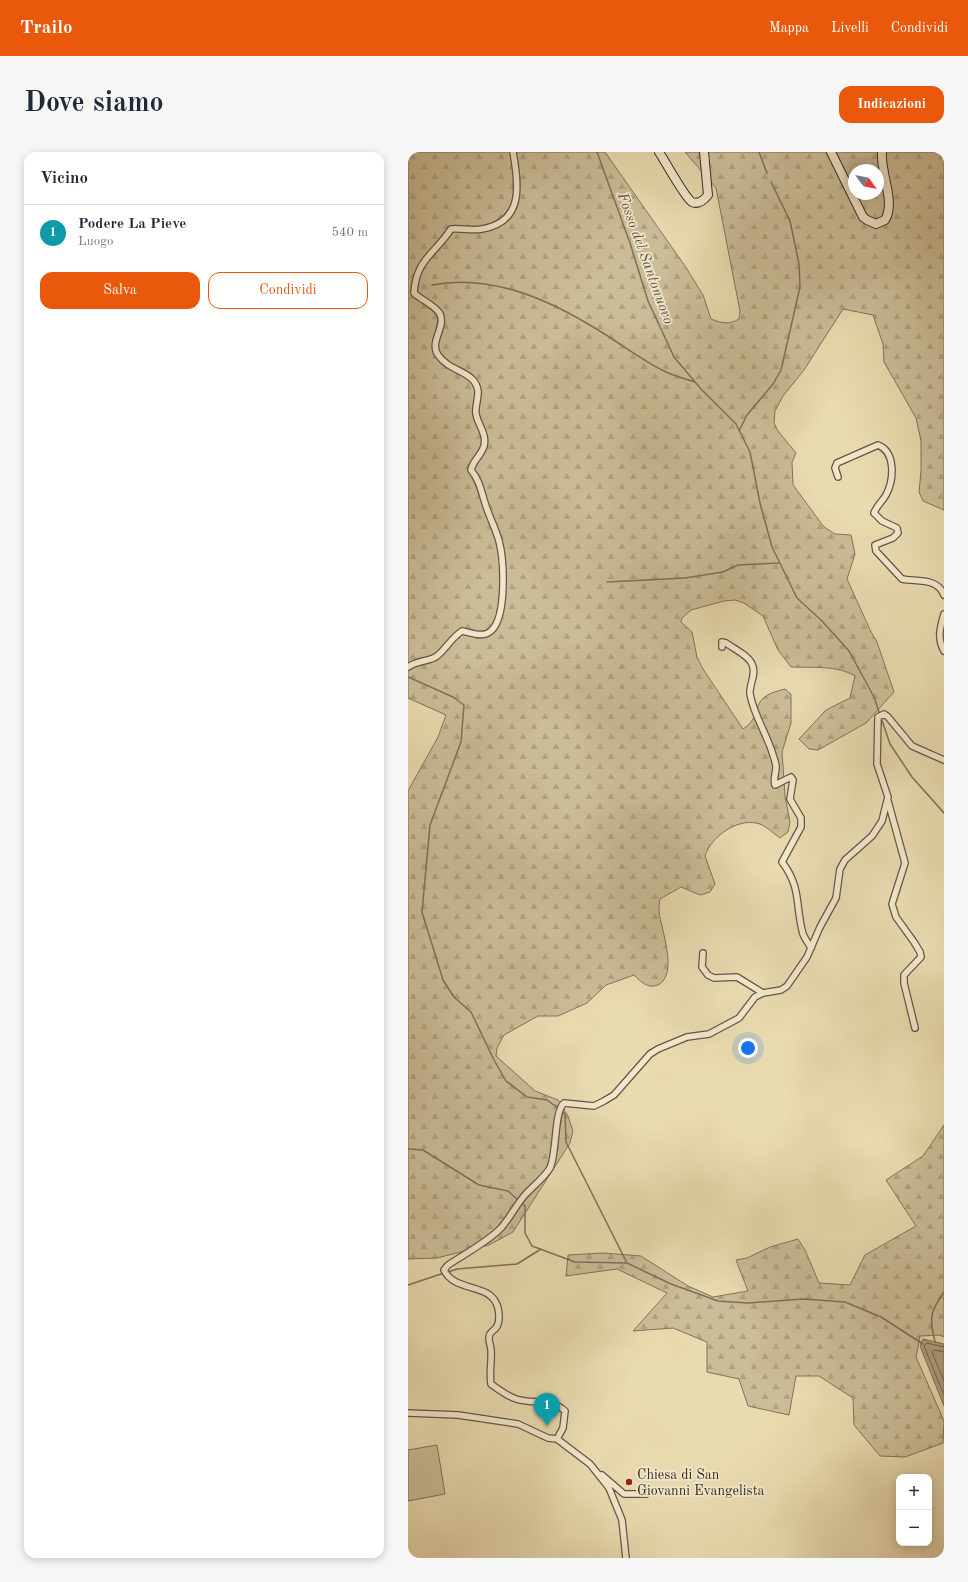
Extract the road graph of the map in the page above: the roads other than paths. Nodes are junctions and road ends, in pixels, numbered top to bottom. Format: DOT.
graph roads {
  1 [pos="513,152"];
  2 [pos="659,152"];
  3 [pos="704,152"];
  4 [pos="831,152"];
  5 [pos="882,152"];
  6 [pos="838,477"];
  7 [pos="944,595"];
  8 [pos="944,614"];
  9 [pos="722,647"];
  10 [pos="944,651"];
  11 [pos="408,668"];
  12 [pos="944,760"];
  13 [pos="888,801"];
  14 [pos="812,948"];
  15 [pos="703,953"];
  16 [pos="763,993"];
  17 [pos="915,1028"];
  18 [pos="408,1413"];
  19 [pos="557,1439"];
  20 [pos="590,1464"];
  21 [pos="646,1494"];
  22 [pos="626,1558"];
  1 -- 11 [label="street"];
  2 -- 3 [label="main road"];
  4 -- 5 [label="main road"];
  6 -- 7 [label="street"];
  8 -- 10 [label="street"];
  9 -- 14 [label="street"];
  12 -- 13 [label="street"];
  13 -- 14 [label="street"];
  13 -- 17 [label="street"];
  14 -- 16 [label="street"];
  15 -- 16 [label="street"];
  16 -- 19 [label="street"];
  18 -- 19 [label="street"];
  19 -- 20 [label="street"];
  20 -- 21 [label="street"];
  20 -- 22 [label="street"];
}
